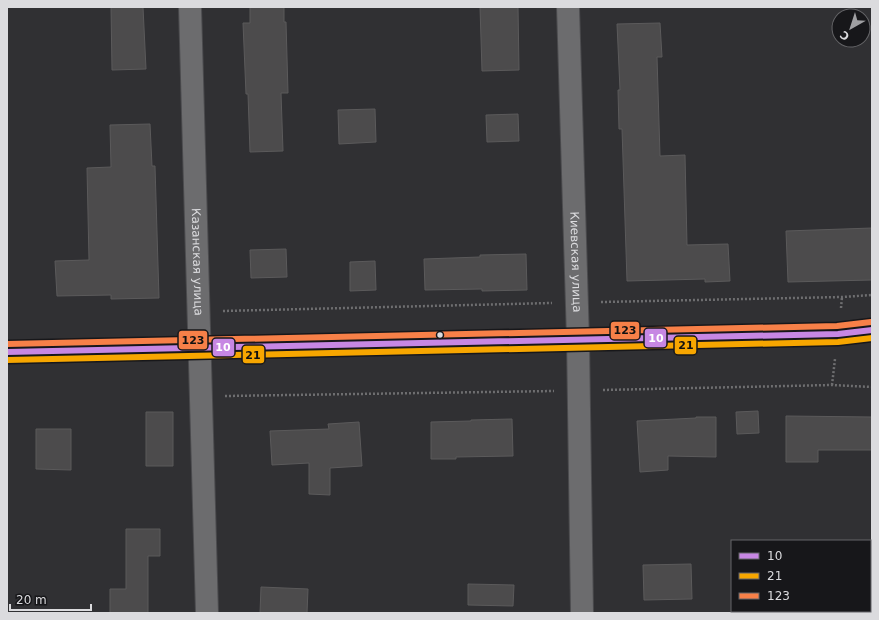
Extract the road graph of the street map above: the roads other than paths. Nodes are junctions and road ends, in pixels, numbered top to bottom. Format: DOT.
graph roads {
  1 [pos="190,7"];
  2 [pos="568,7"];
  3 [pos="872,330"];
  4 [pos="578,340"];
  5 [pos="199,348"];
  6 [pos="7,352"];
  7 [pos="207,613"];
  8 [pos="582,613"];
  1 -- 5 [label="street, Казанская улица"];
  2 -- 4 [label="street, Киевская улица"];
  3 -- 4 [label="main road"];
  4 -- 5 [label="main road"];
  4 -- 8 [label="street, Киевская улица"];
  5 -- 6 [label="main road"];
  5 -- 7 [label="street, Казанская улица"];
}
